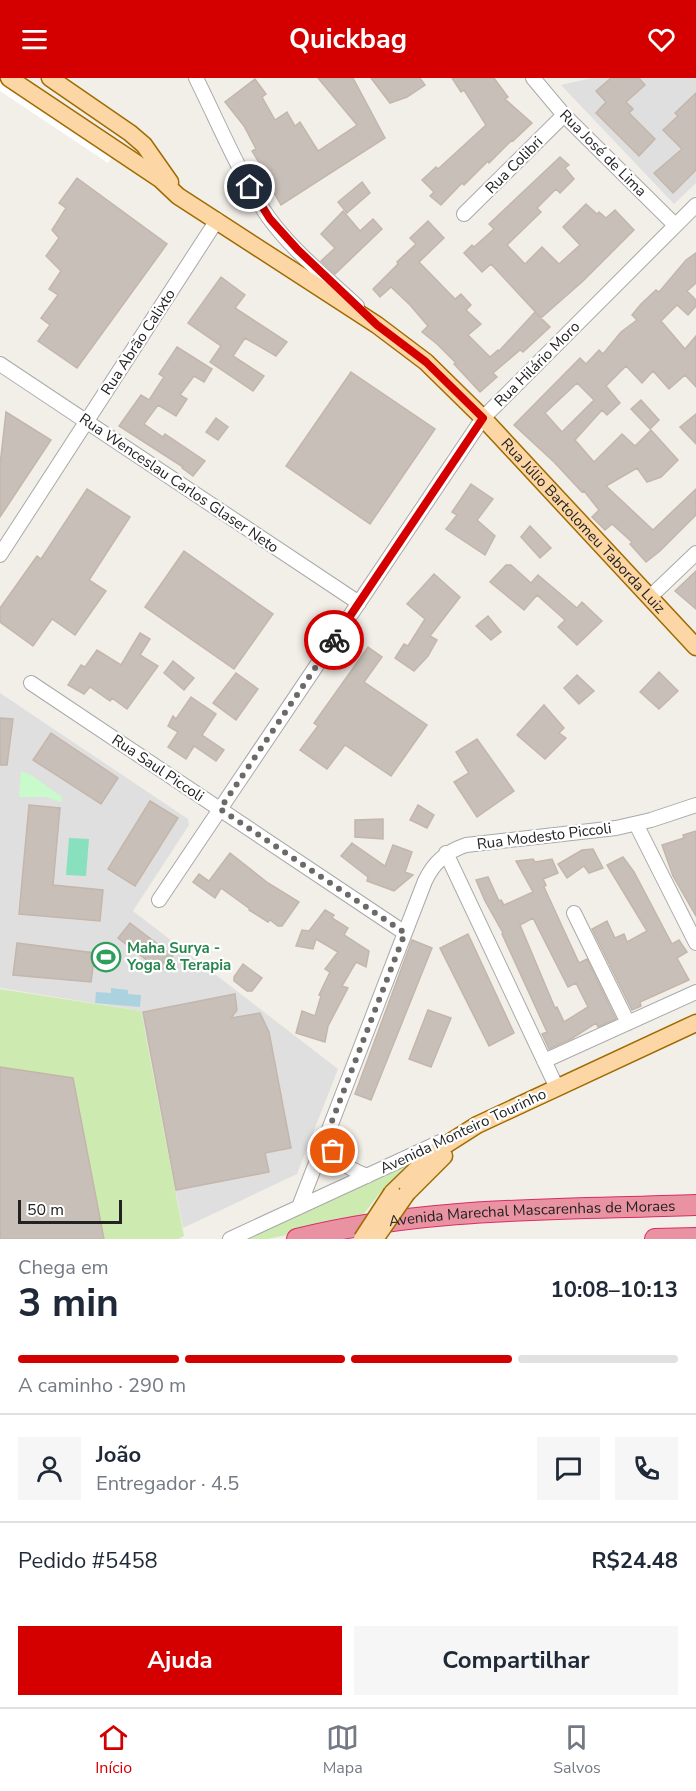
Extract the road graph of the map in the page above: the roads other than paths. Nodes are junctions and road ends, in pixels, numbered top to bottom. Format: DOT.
graph roads {
  1 [pos="9,78"];
  2 [pos="50,78"];
  3 [pos="196,78"];
  4 [pos="533,78"];
  5 [pos="0,83"];
  6 [pos="564,115"];
  7 [pos="114,154"];
  8 [pos="178,196"];
  9 [pos="696,205"];
  10 [pos="465,214"];
  11 [pos="217,220"];
  12 [pos="675,225"];
  13 [pos="377,325"];
  14 [pos="0,364"];
  15 [pos="483,418"];
  16 [pos="87,422"];
  17 [pos="696,553"];
  18 [pos="0,555"];
  19 [pos="650,597"];
  20 [pos="358,603"];
  21 [pos="696,647"];
  22 [pos="31,683"];
  23 [pos="696,805"];
  24 [pos="220,809"];
  25 [pos="636,824"];
  26 [pos="446,853"];
  27 [pos="159,900"];
  28 [pos="574,913"];
  29 [pos="405,933"];
  30 [pos="696,943"];
  31 [pos="696,992"];
  32 [pos="628,1023"];
  33 [pos="696,1023"];
  34 [pos="544,1061"];
  35 [pos="557,1088"];
  36 [pos="477,1125"];
  37 [pos="327,1134"];
  38 [pos="367,1176"];
  39 [pos="399,1193"];
  40 [pos="696,1205"];
  41 [pos="299,1207"];
  42 [pos="696,1238"];
  43 [pos="230,1239"];
  44 [pos="297,1239"];
  45 [pos="362,1239"];
  46 [pos="375,1239"];
  47 [pos="655,1239"];
  48 [pos="671,1239"];
  1 -- 7 [label="main road, Rua Júlio Bartolomeu Taborda Luiz"];
  2 -- 8 [label="main road"];
  3 -- 13 [label="street"];
  4 -- 6 [label="street, Rua José de Lima"];
  5 -- 7 [label="main road, Rua Júlio Bartolomeu Taborda Luiz"];
  6 -- 10 [label="street, Rua Colibri"];
  6 -- 12 [label="street, Rua José de Lima"];
  7 -- 8 [label="main road, Rua Júlio Bartolomeu Taborda Luiz"];
  8 -- 11 [label="main road, Rua Júlio Bartolomeu Taborda Luiz"];
  9 -- 12 [label="street, Rua Hilário Moro"];
  11 -- 13 [label="main road, Rua Júlio Bartolomeu Taborda Luiz"];
  11 -- 16 [label="street, Rua Abrão Calixto"];
  12 -- 15 [label="street, Rua Hilário Moro"];
  13 -- 15 [label="main road, Rua Júlio Bartolomeu Taborda Luiz"];
  14 -- 16 [label="street, Rua Wenceslau Carlos Glaser Neto"];
  15 -- 19 [label="main road, Rua Júlio Bartolomeu Taborda Luiz"];
  15 -- 20 [label="street, Rua Hilário Moro"];
  16 -- 18 [label="street, Rua Abrão Calixto"];
  16 -- 20 [label="street, Rua Wenceslau Carlos Glaser Neto"];
  17 -- 19 [label="street"];
  19 -- 21 [label="main road, Rua Júlio Bartolomeu Taborda Luiz"];
  20 -- 24 [label="street, Rua Hilário Moro"];
  22 -- 24 [label="street, Rua Saul Piccoli"];
  23 -- 25 [label="street, Rua Modesto Piccoli"];
  24 -- 27 [label="street, Rua Hilário Moro"];
  24 -- 29 [label="street, Rua Saul Piccoli"];
  25 -- 26 [label="street, Rua Modesto Piccoli"];
  25 -- 30 [label="street"];
  26 -- 29 [label="street"];
  26 -- 34 [label="street"];
  28 -- 32 [label="street"];
  29 -- 37 [label="street"];
  31 -- 32 [label="street"];
  32 -- 34 [label="street"];
  33 -- 35 [label="main road, Avenida Monteiro Tourinho"];
  34 -- 35 [label="street"];
  35 -- 36 [label="main road, Avenida Monteiro Tourinho"];
  36 -- 38 [label="street, Avenida Monteiro Tourinho"];
  36 -- 39 [label="main road"];
  37 -- 38 [label="street"];
  37 -- 41 [label="street"];
  38 -- 41 [label="street, Avenida Monteiro Tourinho"];
  39 -- 45 [label="main road, bridge"];
  39 -- 46 [label="main road, bridge"];
  40 -- 44 [label="highway, Avenida Marechal Mascarenhas de Moraes"];
  41 -- 43 [label="street, Avenida Monteiro Tourinho"];
  42 -- 48 [label="highway, Avenida Marechal Mascarenhas de Moraes"];
  47 -- 48 [label="highway, Avenida Marechal Mascarenhas de Moraes"];
}
